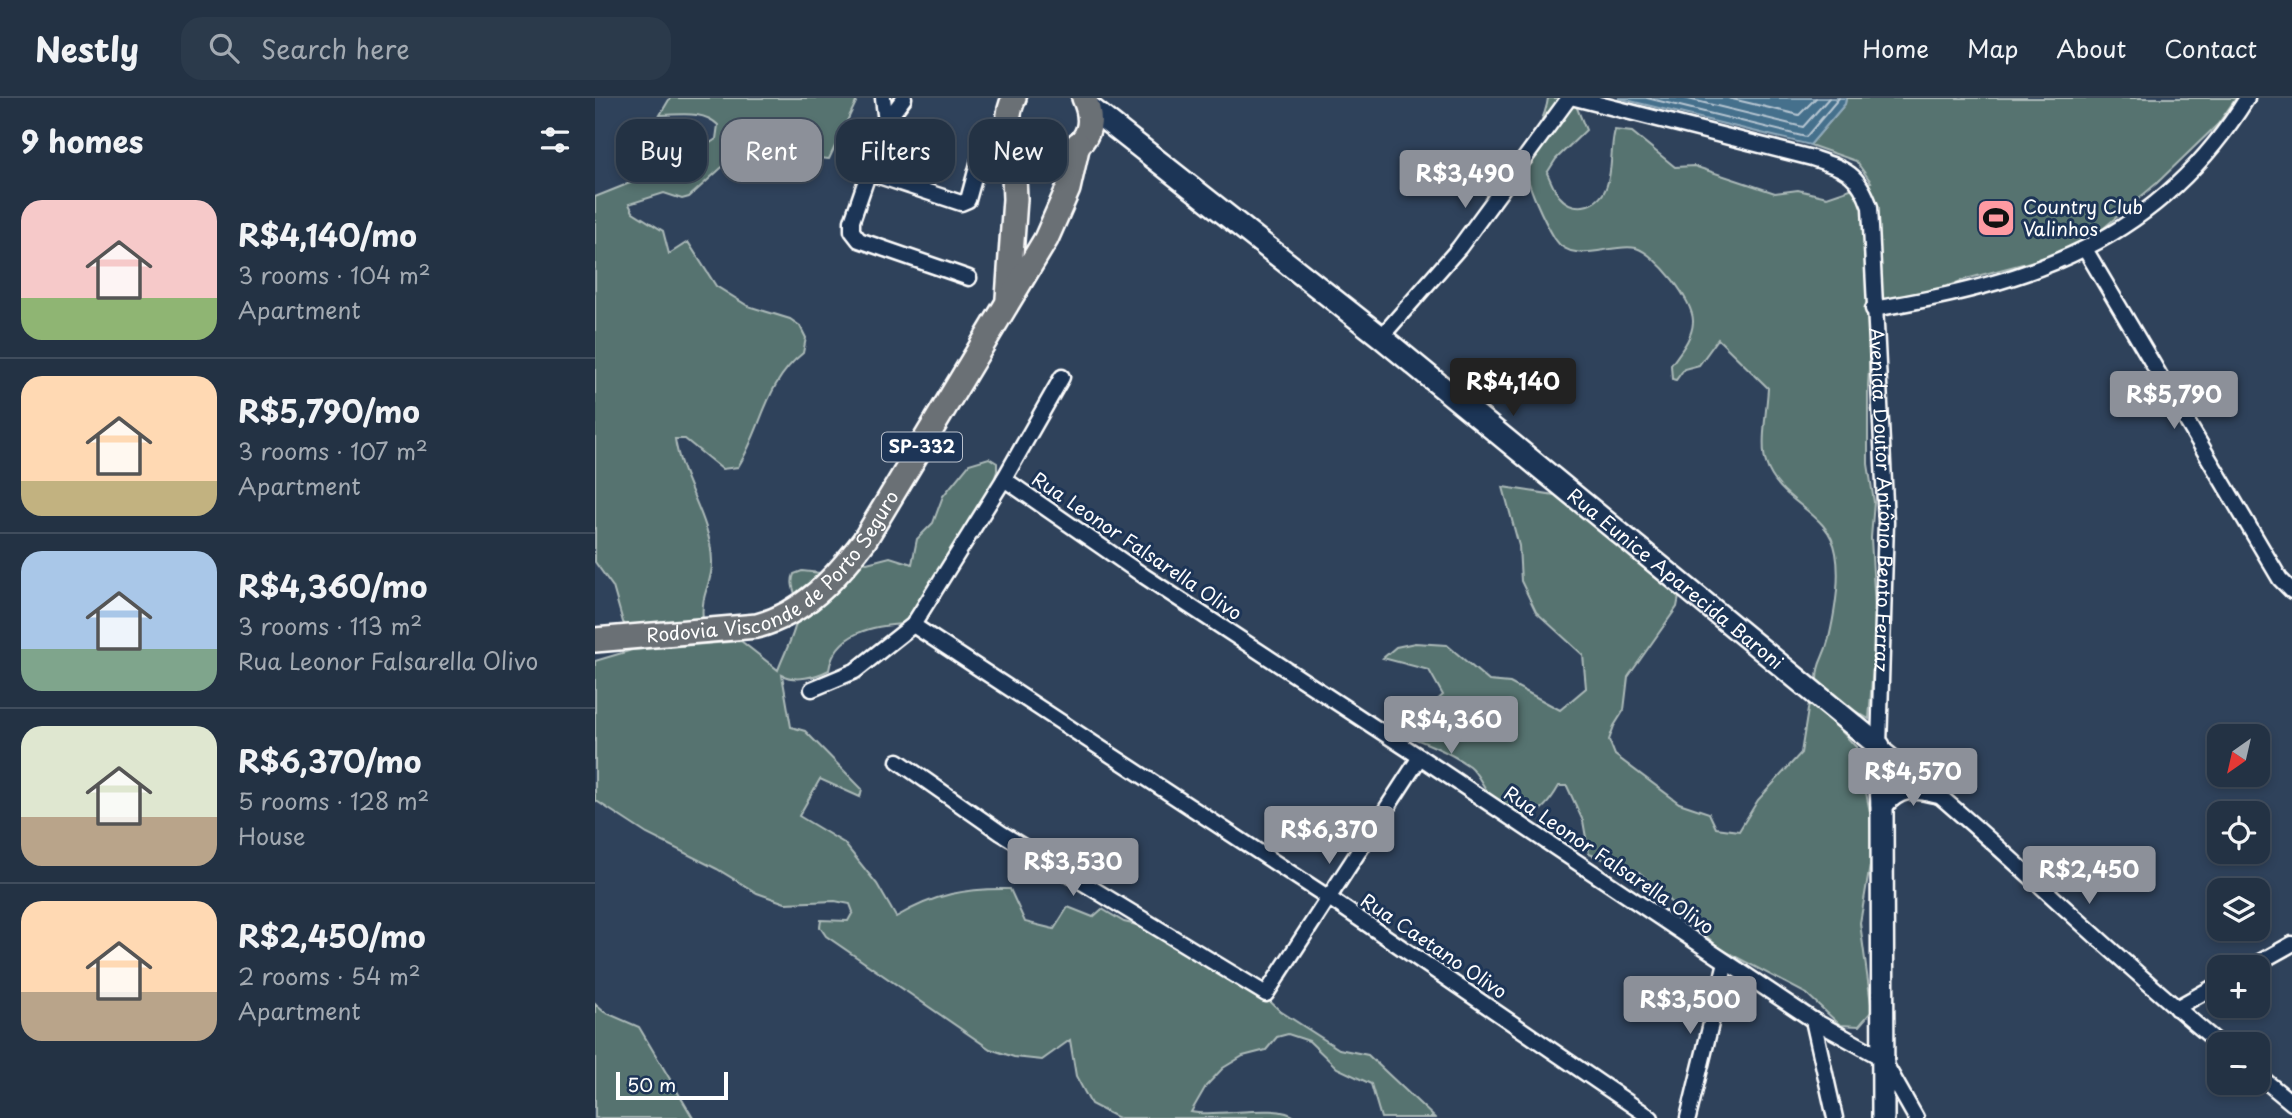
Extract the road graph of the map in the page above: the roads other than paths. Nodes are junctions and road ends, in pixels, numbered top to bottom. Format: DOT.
graph roads {
  1 [pos="883,98"];
  2 [pos="904,98"];
  3 [pos="1569,98"];
  4 [pos="1575,98"];
  5 [pos="2248,98"];
  6 [pos="1012,99"];
  7 [pos="1085,112"];
  8 [pos="886,119"];
  9 [pos="888,119"];
  10 [pos="1010,119"];
  11 [pos="1067,152"];
  12 [pos="867,182"];
  13 [pos="896,182"];
  14 [pos="974,182"];
  15 [pos="1014,182"];
  16 [pos="2085,249"];
  17 [pos="969,278"];
  18 [pos="1008,305"];
  19 [pos="1873,309"];
  20 [pos="1381,337"];
  21 [pos="1062,377"];
  22 [pos="1004,479"];
  23 [pos="2286,575"];
  24 [pos="2292,591"];
  25 [pos="913,625"];
  26 [pos="595,640"];
  27 [pos="812,689"];
  28 [pos="1879,746"];
  29 [pos="1420,757"];
  30 [pos="898,761"];
  31 [pos="1882,777"];
  32 [pos="1919,778"];
  33 [pos="1937,792"];
  34 [pos="1882,805"];
  35 [pos="1329,898"];
  36 [pos="2292,944"];
  37 [pos="2270,956"];
  38 [pos="1726,962"];
  39 [pos="2207,991"];
  40 [pos="2176,1008"];
  41 [pos="1813,1020"];
  42 [pos="2207,1033"];
  43 [pos="1882,1058"];
  44 [pos="2270,1084"];
  45 [pos="2292,1102"];
  46 [pos="1651,1118"];
  47 [pos="1688,1118"];
  48 [pos="1835,1118"];
  49 [pos="1883,1118"];
  50 [pos="1916,1118"];
  1 -- 8 [label="street"];
  2 -- 9 [label="street"];
  3 -- 20 [label="street"];
  4 -- 19 [label="street, Avenida Doutor Antônio Bento Ferraz"];
  5 -- 16 [label="street"];
  6 -- 10 [label="main road, Rodovia Visconde de Porto Seguro"];
  7 -- 11 [label="main road"];
  7 -- 18 [label="main road, Rodovia Visconde de Porto Seguro / SP-332"];
  7 -- 20 [label="main road, Rua Eunice Aparecida Baroni"];
  12 -- 17 [label="street"];
  13 -- 14 [label="street"];
  15 -- 18 [label="main road, Rodovia Visconde de Porto Seguro / SP-332"];
  16 -- 19 [label="street"];
  16 -- 23 [label="street"];
  18 -- 26 [label="main road, Rodovia Visconde de Porto Seguro / SP-332"];
  19 -- 28 [label="street, Avenida Doutor Antônio Bento Ferraz"];
  20 -- 28 [label="main road, Rua Eunice Aparecida Baroni"];
  21 -- 22 [label="street"];
  22 -- 25 [label="street"];
  22 -- 29 [label="street, Rua Leonor Falsarella Olivo"];
  23 -- 24 [label="street"];
  25 -- 27 [label="street"];
  25 -- 35 [label="street, Rua Caetano Olivo"];
  28 -- 31 [label="main road, Avenida Doutor Antônio Bento Ferraz"];
  28 -- 32 [label="street, Rua Eunice Aparecida Baroni"];
  29 -- 35 [label="street"];
  29 -- 38 [label="street, Rua Leonor Falsarella Olivo"];
  30 -- 35 [label="street"];
  31 -- 32 [label="street"];
  31 -- 34 [label="main road, Avenida Doutor Antônio Bento Ferraz"];
  32 -- 33 [label="street, Rua Eunice Aparecida Baroni"];
  33 -- 34 [label="main road"];
  33 -- 40 [label="street, Rua Eunice Aparecida Baroni"];
  34 -- 43 [label="main road, Avenida Doutor Antônio Bento Ferraz"];
  35 -- 46 [label="street, Rua Caetano Olivo"];
  36 -- 37 [label="street"];
  38 -- 41 [label="street, Rua Leonor Falsarella Olivo"];
  38 -- 47 [label="street"];
  39 -- 40 [label="street"];
  40 -- 42 [label="street, Rua Eunice Aparecida Baroni"];
  41 -- 43 [label="street, Rua Leonor Falsarella Olivo"];
  41 -- 48 [label="street"];
  43 -- 49 [label="main road, Avenida Doutor Antônio Bento Ferraz"];
  43 -- 50 [label="street"];
  44 -- 45 [label="street"];
}
